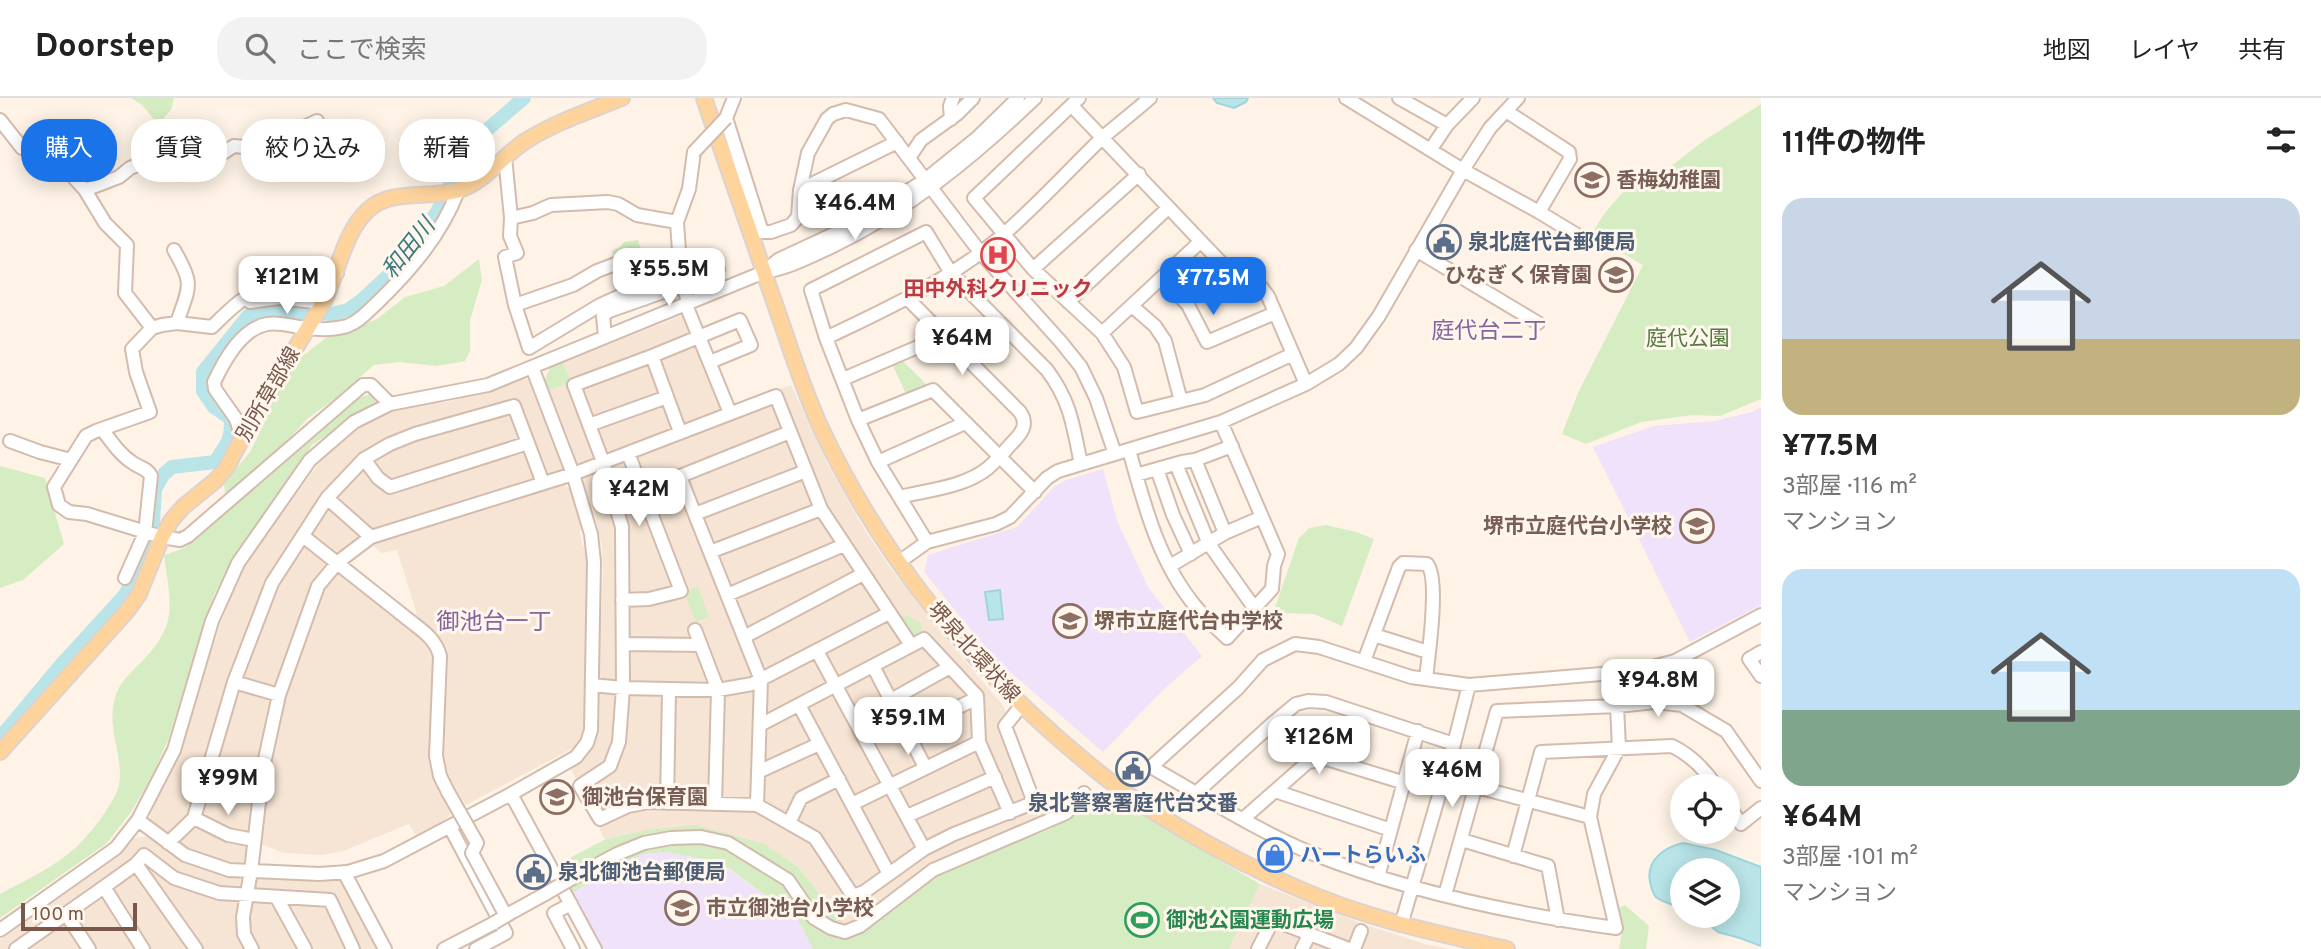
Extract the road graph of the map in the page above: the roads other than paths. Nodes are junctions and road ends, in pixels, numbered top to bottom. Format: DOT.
graph roads {
  1 [pos="622,98"];
  2 [pos="704,98"];
  3 [pos="734,98"];
  4 [pos="953,98"];
  5 [pos="973,98"];
  6 [pos="1018,98"];
  7 [pos="1035,98"];
  8 [pos="1150,98"];
  9 [pos="1346,98"];
  10 [pos="1473,98"];
  11 [pos="1518,98"];
  12 [pos="1402,99"];
  13 [pos="1075,102"];
  14 [pos="1506,111"];
  15 [pos="726,118"];
  16 [pos="951,119"];
  17 [pos="0,120"];
  18 [pos="1447,125"];
  19 [pos="1103,138"];
  20 [pos="897,142"];
  21 [pos="241,147"];
  22 [pos="1431,149"];
  23 [pos="505,157"];
  24 [pos="908,158"];
  25 [pos="1462,170"];
  26 [pos="1139,174"];
  27 [pos="928,184"];
  28 [pos="85,190"];
  29 [pos="800,190"];
  30 [pos="456,191"];
  31 [pos="1168,208"];
  32 [pos="1539,212"];
  33 [pos="511,218"];
  34 [pos="677,222"];
  35 [pos="1004,234"];
  36 [pos="1587,241"];
  37 [pos="1200,242"];
  38 [pos="174,250"];
  39 [pos="1416,250"];
  40 [pos="980,253"];
  41 [pos="718,269"];
  42 [pos="1033,269"];
  43 [pos="764,272"];
  44 [pos="337,273"];
  45 [pos="951,273"];
  46 [pos="1163,278"];
  47 [pos="682,284"];
  48 [pos="641,293"];
  49 [pos="907,298"];
  50 [pos="250,302"];
  51 [pos="1068,302"];
  52 [pos="322,304"];
  53 [pos="514,305"];
  54 [pos="687,305"];
  55 [pos="1132,306"];
  56 [pos="1275,313"];
  57 [pos="177,323"];
  58 [pos="1538,323"];
  59 [pos="307,327"];
  60 [pos="152,328"];
  61 [pos="940,331"];
  62 [pos="1102,333"];
  63 [pos="605,337"];
  64 [pos="698,337"];
  65 [pos="826,338"];
  66 [pos="1293,354"];
  67 [pos="652,356"];
  68 [pos="710,362"];
  69 [pos="532,367"];
  70 [pos="843,379"];
  71 [pos="1306,384"];
  72 [pos="667,397"];
  73 [pos="1181,401"];
  74 [pos="390,404"];
  75 [pos="730,413"];
  76 [pos="858,420"];
  77 [pos="1221,422"];
  78 [pos="965,423"];
  79 [pos="589,425"];
  80 [pos="102,429"];
  81 [pos="680,432"];
  82 [pos="790,432"];
  83 [pos="242,438"];
  84 [pos="10,441"];
  85 [pos="528,443"];
  86 [pos="1232,446"];
  87 [pos="1129,450"];
  88 [pos="628,453"];
  89 [pos="1115,454"];
  90 [pos="999,457"];
  91 [pos="364,459"];
  92 [pos="71,460"];
  93 [pos="1195,460"];
  94 [pos="603,462"];
  95 [pos="878,462"];
  96 [pos="1082,464"];
  97 [pos="1175,464"];
  98 [pos="1157,469"];
  99 [pos="806,471"];
  100 [pos="573,474"];
  101 [pos="1136,475"];
  102 [pos="680,477"];
  103 [pos="543,483"];
  104 [pos="643,491"];
  105 [pos="1035,492"];
  106 [pos="900,497"];
  107 [pos="327,498"];
  108 [pos="821,509"];
  109 [pos="695,514"];
  110 [pos="1262,517"];
  111 [pos="145,533"];
  112 [pos="1225,533"];
  113 [pos="303,536"];
  114 [pos="162,537"];
  115 [pos="370,537"];
  116 [pos="927,542"];
  117 [pos="1209,544"];
  118 [pos="844,545"];
  119 [pos="710,552"];
  120 [pos="1191,554"];
  121 [pos="338,562"];
  122 [pos="899,562"];
  123 [pos="1170,566"];
  124 [pos="863,574"];
  125 [pos="125,578"];
  126 [pos="727,595"];
  127 [pos="622,600"];
  128 [pos="1255,609"];
  129 [pos="888,613"];
  130 [pos="1761,615"];
  131 [pos="695,630"];
  132 [pos="1374,635"];
  133 [pos="744,638"];
  134 [pos="622,644"];
  135 [pos="701,645"];
  136 [pos="911,645"];
  137 [pos="817,651"];
  138 [pos="1428,652"];
  139 [pos="1761,652"];
  140 [pos="1364,661"];
  141 [pos="873,666"];
  142 [pos="950,667"];
  143 [pos="1637,671"];
  144 [pos="1761,676"];
  145 [pos="1426,679"];
  146 [pos="761,680"];
  147 [pos="234,682"];
  148 [pos="592,685"];
  149 [pos="1469,685"];
  150 [pos="837,686"];
  151 [pos="623,688"];
  152 [pos="669,690"];
  153 [pos="718,690"];
  154 [pos="279,695"];
  155 [pos="977,698"];
  156 [pos="891,700"];
  157 [pos="799,705"];
  158 [pos="1021,706"];
  159 [pos="1617,706"];
  160 [pos="760,725"];
  161 [pos="1418,731"];
  162 [pos="907,732"];
  163 [pos="979,741"];
  164 [pos="819,744"];
  165 [pos="1454,744"];
  166 [pos="1619,748"];
  167 [pos="0,752"];
  168 [pos="925,767"];
  169 [pos="758,772"];
  170 [pos="1708,774"];
  171 [pos="995,777"];
  172 [pos="839,779"];
  173 [pos="1761,781"];
  174 [pos="1405,783"];
  175 [pos="890,784"];
  176 [pos="1477,787"];
  177 [pos="1275,791"];
  178 [pos="1084,793"];
  179 [pos="1196,793"];
  180 [pos="511,794"];
  181 [pos="1529,800"];
  182 [pos="1032,802"];
  183 [pos="667,803"];
  184 [pos="715,804"];
  185 [pos="852,804"];
  186 [pos="757,805"];
  187 [pos="1761,808"];
  188 [pos="1010,813"];
  189 [pos="907,816"];
  190 [pos="1590,817"];
  191 [pos="194,818"];
  192 [pos="1243,819"];
  193 [pos="138,820"];
  194 [pos="1045,822"];
  195 [pos="1740,822"];
  196 [pos="789,823"];
  197 [pos="450,827"];
  198 [pos="1391,830"];
  199 [pos="254,840"];
  200 [pos="1462,840"];
  201 [pos="168,844"];
  202 [pos="924,849"];
  203 [pos="1513,856"];
  204 [pos="136,864"];
  205 [pos="166,871"];
  206 [pos="251,871"];
  207 [pos="344,872"];
  208 [pos="889,874"];
  209 [pos="1378,877"];
  210 [pos="75,879"];
  211 [pos="150,884"];
  212 [pos="104,887"];
  213 [pos="1411,888"];
  214 [pos="1445,895"];
  215 [pos="247,897"];
  216 [pos="277,898"];
  217 [pos="88,899"];
  218 [pos="571,904"];
  219 [pos="66,914"];
  220 [pos="509,915"];
  221 [pos="1558,920"];
  222 [pos="1401,925"];
  223 [pos="0,930"];
  224 [pos="1361,930"];
  225 [pos="1309,935"];
  226 [pos="36,943"];
  227 [pos="16,949"];
  228 [pos="89,949"];
  229 [pos="143,949"];
  230 [pos="197,949"];
  231 [pos="252,949"];
  232 [pos="305,949"];
  233 [pos="353,949"];
  234 [pos="385,949"];
  235 [pos="444,949"];
  236 [pos="476,949"];
  237 [pos="573,949"];
  238 [pos="595,949"];
  239 [pos="1258,949"];
  240 [pos="1302,949"];
  241 [pos="1347,949"];
  242 [pos="1507,949"];
  1 -- 23 [label="main road, 別所草部線"];
  2 -- 43 [label="main road, 堺泉北環状線"];
  3 -- 15 [label="street"];
  4 -- 16 [label="street"];
  5 -- 16 [label="street"];
  6 -- 27 [label="street"];
  7 -- 27 [label="street"];
  8 -- 19 [label="street"];
  9 -- 22 [label="street"];
  10 -- 18 [label="street"];
  11 -- 14 [label="street"];
  12 -- 18 [label="street"];
  13 -- 19 [label="street"];
  13 -- 35 [label="street"];
  14 -- 25 [label="street"];
  14 -- 32 [label="street"];
  15 -- 29 [label="street"];
  15 -- 34 [label="street, bridge"];
  16 -- 24 [label="street"];
  17 -- 28 [label="street"];
  18 -- 22 [label="street"];
  19 -- 26 [label="street"];
  19 -- 35 [label="street"];
  20 -- 24 [label="street"];
  20 -- 29 [label="street"];
  20 -- 29 [label="street"];
  21 -- 28 [label="street"];
  22 -- 25 [label="street"];
  23 -- 30 [label="main road, 別所草部線"];
  23 -- 33 [label="street"];
  24 -- 27 [label="street"];
  25 -- 32 [label="street"];
  25 -- 39 [label="street"];
  26 -- 31 [label="street"];
  26 -- 42 [label="street"];
  27 -- 40 [label="street"];
  27 -- 43 [label="street"];
  28 -- 60 [label="street"];
  30 -- 44 [label="main road, 別所草部線"];
  30 -- 59 [label="street"];
  31 -- 37 [label="street"];
  31 -- 51 [label="street"];
  32 -- 36 [label="street"];
  33 -- 34 [label="street"];
  33 -- 53 [label="street"];
  34 -- 47 [label="street"];
  35 -- 40 [label="street"];
  35 -- 42 [label="street"];
  37 -- 46 [label="street"];
  37 -- 56 [label="street"];
  38 -- 57 [label="street"];
  39 -- 58 [label="street"];
  39 -- 71 [label="street"];
  40 -- 45 [label="street"];
  40 -- 89 [label="street"];
  41 -- 47 [label="street"];
  42 -- 51 [label="street"];
  43 -- 54 [label="street"];
  43 -- 122 [label="main road, 堺泉北環状線"];
  44 -- 52 [label="main road, 別所草部線"];
  44 -- 57 [label="street"];
  45 -- 49 [label="street"];
  45 -- 65 [label="street"];
  45 -- 96 [label="street"];
  46 -- 55 [label="street"];
  46 -- 56 [label="street"];
  47 -- 48 [label="street"];
  47 -- 54 [label="street"];
  48 -- 53 [label="street"];
  48 -- 53 [label="street"];
  48 -- 63 [label="street"];
  49 -- 61 [label="street"];
  49 -- 65 [label="street"];
  50 -- 52 [label="street"];
  51 -- 62 [label="street"];
  52 -- 59 [label="main road, 別所草部線"];
  54 -- 63 [label="street"];
  54 -- 64 [label="street"];
  55 -- 62 [label="street"];
  55 -- 73 [label="street"];
  56 -- 66 [label="street"];
  57 -- 60 [label="street"];
  59 -- 83 [label="main road, 別所草部線"];
  59 -- 83 [label="street"];
  60 -- 80 [label="street"];
  61 -- 70 [label="street"];
  61 -- 90 [label="street"];
  62 -- 73 [label="street"];
  63 -- 69 [label="street"];
  64 -- 67 [label="street"];
  64 -- 68 [label="street"];
  64 -- 68 [label="street"];
  65 -- 70 [label="street"];
  66 -- 71 [label="street"];
  66 -- 73 [label="street"];
  67 -- 72 [label="street"];
  67 -- 79 [label="street"];
  68 -- 75 [label="street"];
  69 -- 74 [label="street"];
  69 -- 100 [label="street"];
  70 -- 76 [label="street"];
  71 -- 77 [label="street"];
  72 -- 79 [label="street"];
  72 -- 81 [label="street"];
  74 -- 114 [label="street"];
  74 -- 193 [label="street"];
  75 -- 81 [label="street"];
  75 -- 82 [label="street"];
  76 -- 78 [label="street"];
  76 -- 95 [label="street"];
  77 -- 86 [label="street"];
  77 -- 87 [label="street"];
  78 -- 90 [label="street"];
  78 -- 95 [label="street"];
  79 -- 94 [label="street"];
  80 -- 92 [label="street"];
  80 -- 111 [label="street"];
  81 -- 88 [label="street"];
  82 -- 99 [label="street"];
  82 -- 102 [label="street"];
  83 -- 114 [label="main road, 別所草部線"];
  84 -- 92 [label="street"];
  85 -- 91 [label="street"];
  85 -- 91 [label="street"];
  85 -- 103 [label="street"];
  86 -- 93 [label="street"];
  86 -- 110 [label="street"];
  87 -- 89 [label="street"];
  87 -- 101 [label="street"];
  88 -- 94 [label="street"];
  88 -- 104 [label="street"];
  89 -- 96 [label="street"];
  90 -- 105 [label="street"];
  90 -- 106 [label="street"];
  91 -- 107 [label="street"];
  92 -- 111 [label="street"];
  93 -- 97 [label="street"];
  93 -- 112 [label="street"];
  94 -- 100 [label="street"];
  94 -- 127 [label="street"];
  95 -- 106 [label="street"];
  96 -- 105 [label="street"];
  97 -- 98 [label="street"];
  97 -- 117 [label="street"];
  98 -- 101 [label="street"];
  98 -- 120 [label="street"];
  99 -- 108 [label="street"];
  99 -- 109 [label="street"];
  100 -- 103 [label="street"];
  100 -- 148 [label="street"];
  101 -- 123 [label="street"];
  102 -- 104 [label="street"];
  102 -- 109 [label="street"];
  103 -- 115 [label="street"];
  104 -- 127 [label="street"];
  105 -- 116 [label="street"];
  106 -- 116 [label="street"];
  107 -- 113 [label="street"];
  107 -- 115 [label="street"];
  108 -- 118 [label="street"];
  108 -- 119 [label="street"];
  109 -- 119 [label="street"];
  110 -- 112 [label="street"];
  110 -- 128 [label="street"];
  111 -- 114 [label="street"];
  111 -- 125 [label="street"];
  112 -- 117 [label="street"];
  113 -- 121 [label="street"];
  113 -- 147 [label="street"];
  114 -- 167 [label="main road, 別所草部線"];
  115 -- 121 [label="street"];
  116 -- 122 [label="street"];
  117 -- 120 [label="street"];
  117 -- 128 [label="street"];
  118 -- 124 [label="street"];
  118 -- 126 [label="street"];
  119 -- 126 [label="street"];
  120 -- 123 [label="street"];
  121 -- 154 [label="street"];
  121 -- 220 [label="street, bridge"];
  122 -- 158 [label="main road, 堺泉北環状線"];
  123 -- 128 [label="street"];
  124 -- 129 [label="street"];
  124 -- 133 [label="street"];
  126 -- 133 [label="street"];
  127 -- 134 [label="street"];
  129 -- 136 [label="street"];
  129 -- 137 [label="street"];
  130 -- 143 [label="street"];
  131 -- 135 [label="street"];
  132 -- 138 [label="street"];
  132 -- 138 [label="street"];
  132 -- 140 [label="street"];
  133 -- 146 [label="street"];
  134 -- 135 [label="street"];
  134 -- 151 [label="street"];
  135 -- 153 [label="street"];
  136 -- 141 [label="street"];
  136 -- 142 [label="street"];
  137 -- 146 [label="street"];
  137 -- 150 [label="street"];
  138 -- 145 [label="street"];
  139 -- 144 [label="street"];
  140 -- 145 [label="street"];
  140 -- 179 [label="street"];
  141 -- 150 [label="street"];
  141 -- 156 [label="street"];
  142 -- 155 [label="street"];
  142 -- 156 [label="street"];
  143 -- 149 [label="street"];
  143 -- 159 [label="street"];
  145 -- 149 [label="street"];
  146 -- 153 [label="street"];
  146 -- 160 [label="street"];
  147 -- 154 [label="street"];
  147 -- 191 [label="street"];
  148 -- 151 [label="street"];
  148 -- 180 [label="street"];
  149 -- 165 [label="street"];
  150 -- 157 [label="street"];
  150 -- 175 [label="street"];
  151 -- 152 [label="street"];
  151 -- 183 [label="street"];
  152 -- 153 [label="street"];
  152 -- 183 [label="street"];
  153 -- 184 [label="street"];
  154 -- 199 [label="street"];
  155 -- 162 [label="street"];
  155 -- 163 [label="street"];
  156 -- 162 [label="street"];
  157 -- 160 [label="street"];
  157 -- 164 [label="street"];
  158 -- 182 [label="street"];
  158 -- 222 [label="main road, 堺泉北環状線"];
  159 -- 166 [label="street"];
  159 -- 173 [label="street"];
  159 -- 176 [label="street"];
  160 -- 169 [label="street"];
  161 -- 165 [label="street"];
  161 -- 174 [label="street"];
  161 -- 179 [label="street"];
  162 -- 168 [label="street"];
  163 -- 168 [label="street"];
  163 -- 171 [label="street"];
  164 -- 169 [label="street"];
  164 -- 172 [label="street"];
  165 -- 213 [label="street"];
  166 -- 170 [label="street"];
  166 -- 181 [label="street"];
  166 -- 190 [label="street"];
  168 -- 175 [label="street"];
  169 -- 186 [label="street"];
  171 -- 188 [label="street"];
  171 -- 189 [label="street"];
  172 -- 185 [label="street"];
  172 -- 196 [label="street"];
  174 -- 177 [label="street"];
  174 -- 198 [label="street"];
  175 -- 185 [label="street"];
  175 -- 189 [label="street"];
  176 -- 181 [label="street"];
  176 -- 200 [label="street"];
  177 -- 192 [label="street"];
  177 -- 198 [label="street"];
  178 -- 194 [label="street"];
  179 -- 192 [label="street"];
  180 -- 197 [label="street"];
  180 -- 218 [label="street"];
  181 -- 190 [label="street"];
  181 -- 203 [label="street"];
  182 -- 188 [label="street"];
  182 -- 194 [label="street"];
  183 -- 184 [label="street"];
  184 -- 186 [label="street"];
  185 -- 208 [label="street"];
  186 -- 196 [label="street"];
  187 -- 195 [label="street"];
  188 -- 202 [label="street"];
  189 -- 202 [label="street"];
  190 -- 221 [label="street"];
  191 -- 199 [label="street"];
  191 -- 201 [label="street"];
  192 -- 209 [label="street"];
  193 -- 201 [label="street"];
  193 -- 210 [label="street"];
  194 -- 220 [label="street, bridge"];
  196 -- 208 [label="street"];
  197 -- 207 [label="street"];
  197 -- 236 [label="street"];
  198 -- 209 [label="street"];
  199 -- 206 [label="street"];
  200 -- 203 [label="street"];
  200 -- 214 [label="street"];
  201 -- 206 [label="street"];
  202 -- 208 [label="street"];
  203 -- 221 [label="street"];
  204 -- 205 [label="street"];
  204 -- 211 [label="street"];
  204 -- 212 [label="street"];
  205 -- 211 [label="street"];
  205 -- 215 [label="street"];
  206 -- 207 [label="street"];
  206 -- 215 [label="street"];
  207 -- 234 [label="street"];
  209 -- 213 [label="street"];
  210 -- 217 [label="street"];
  210 -- 223 [label="street"];
  211 -- 230 [label="street"];
  212 -- 217 [label="street"];
  212 -- 229 [label="street"];
  213 -- 214 [label="street"];
  213 -- 222 [label="street"];
  214 -- 221 [label="street"];
  215 -- 216 [label="street"];
  215 -- 231 [label="street"];
  216 -- 232 [label="street"];
  216 -- 233 [label="street"];
  217 -- 219 [label="street"];
  218 -- 237 [label="street"];
  218 -- 238 [label="street"];
  219 -- 226 [label="street"];
  219 -- 228 [label="street"];
  220 -- 235 [label="street, bridge"];
  222 -- 242 [label="main road, 堺泉北環状線"];
  224 -- 241 [label="street"];
  225 -- 239 [label="street"];
  225 -- 240 [label="street"];
  225 -- 241 [label="street"];
  226 -- 227 [label="street"];
}
